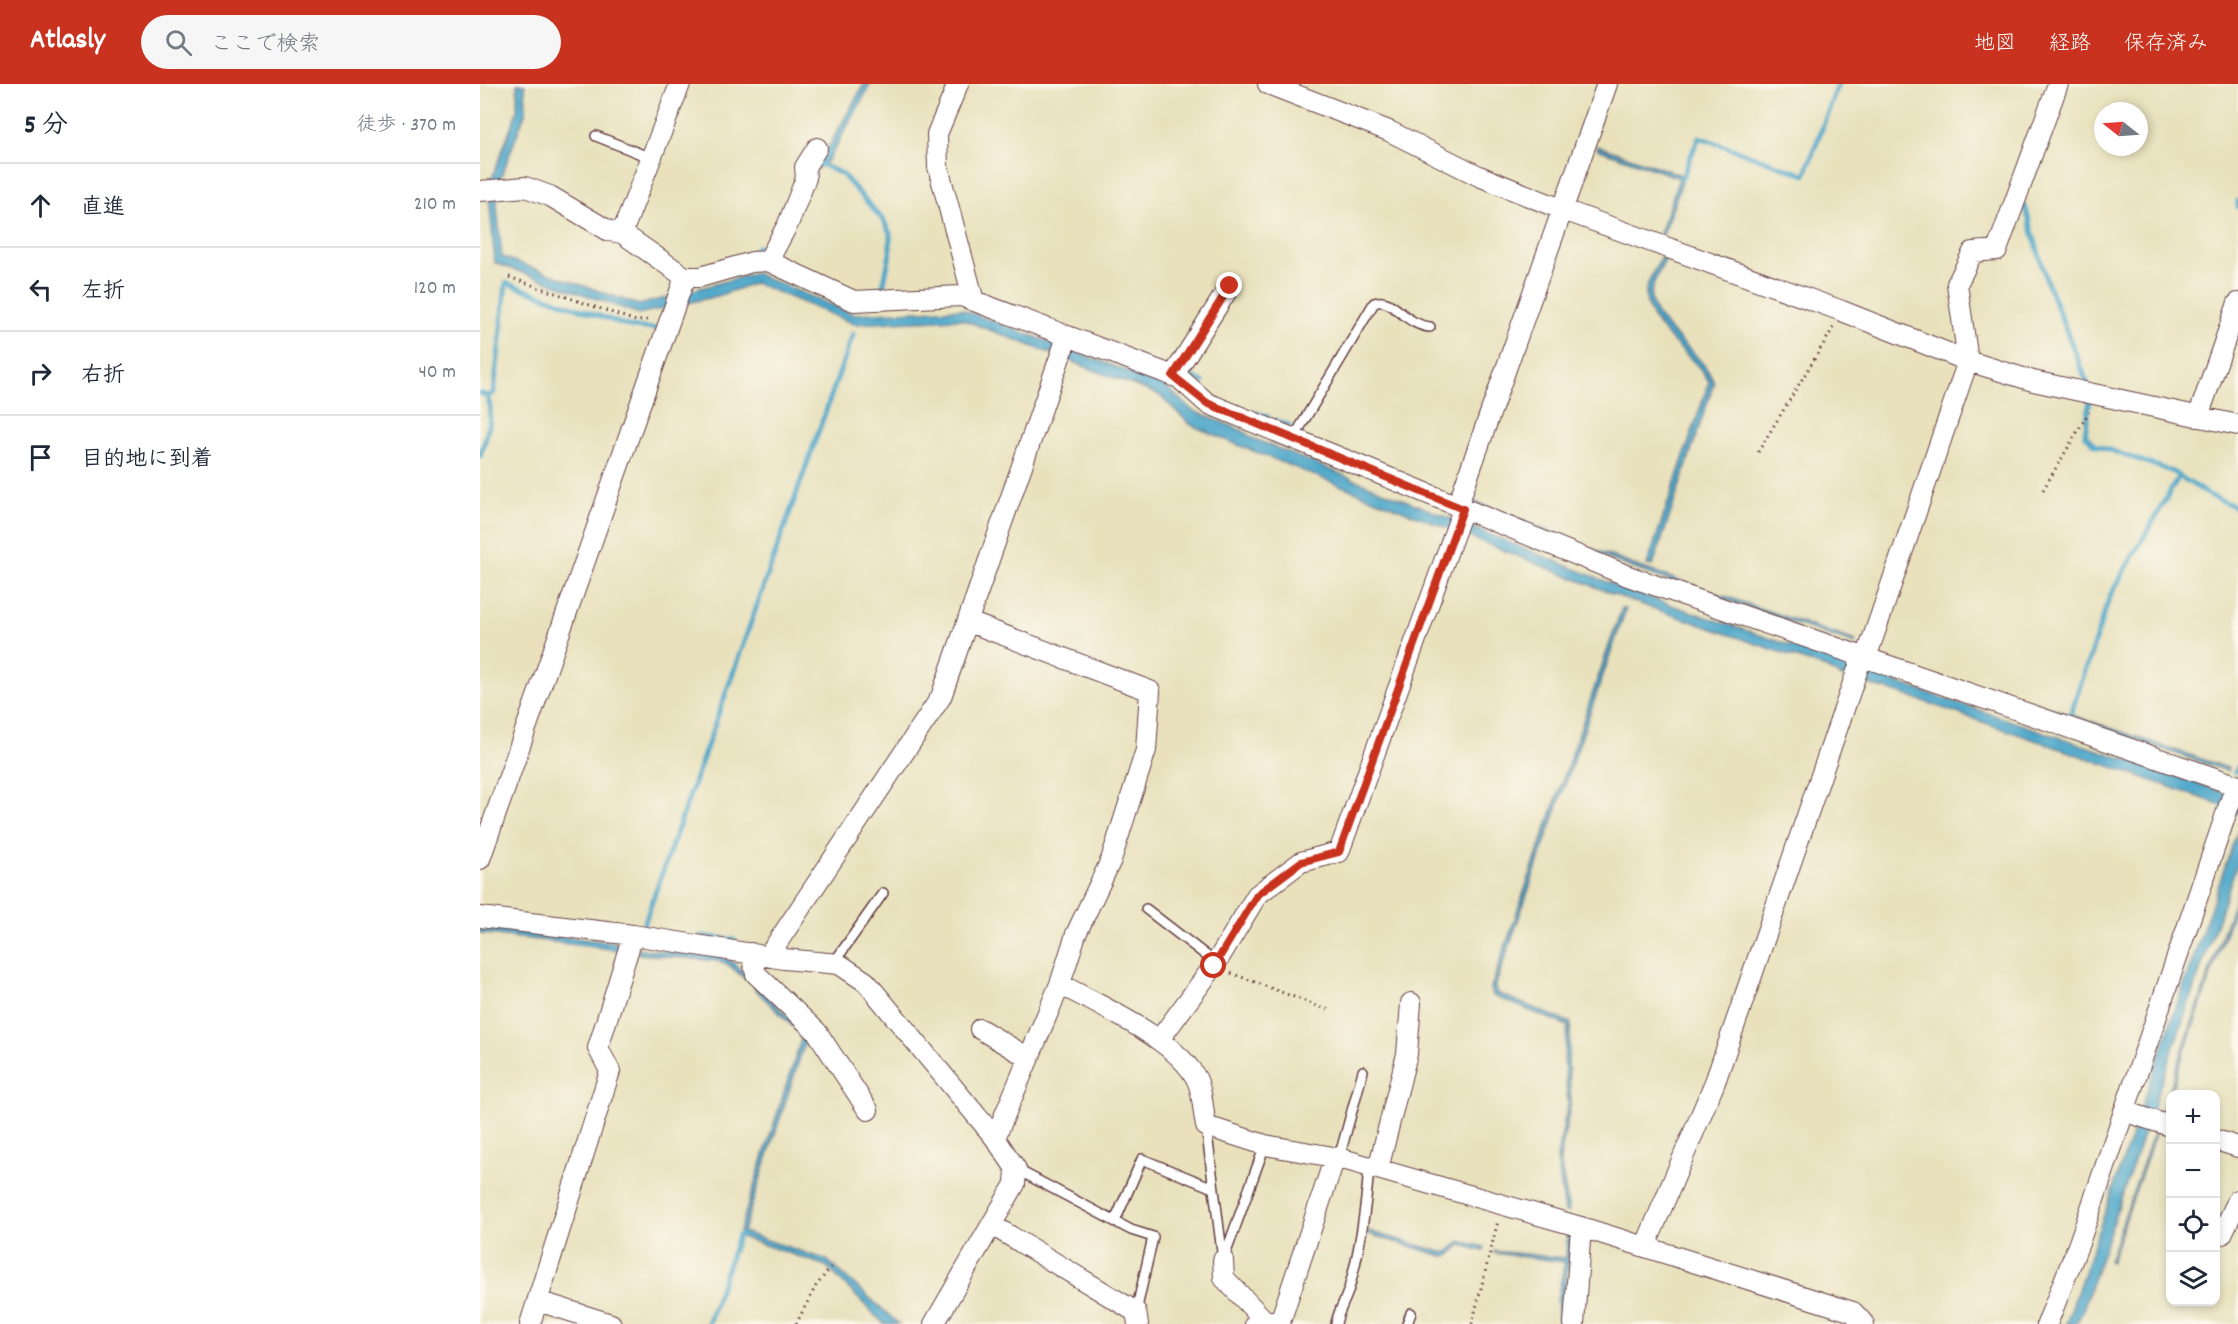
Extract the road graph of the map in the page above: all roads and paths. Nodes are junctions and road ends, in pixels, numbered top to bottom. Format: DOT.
graph roads {
  1 [pos="680,84"];
  2 [pos="958,84"];
  3 [pos="1268,84"];
  4 [pos="1607,84"];
  5 [pos="2058,84"];
  6 [pos="596,136"];
  7 [pos="817,148"];
  8 [pos="651,158"];
  9 [pos="490,190"];
  10 [pos="1561,209"];
  11 [pos="622,233"];
  12 [pos="768,261"];
  13 [pos="509,278"];
  14 [pos="1230,286"];
  15 [pos="677,300"];
  16 [pos="974,301"];
  17 [pos="2238,303"];
  18 [pos="1842,311"];
  19 [pos="1430,327"];
  20 [pos="1064,347"];
  21 [pos="1968,361"];
  22 [pos="1173,376"];
  23 [pos="2099,396"];
  24 [pos="2198,417"];
  25 [pos="2238,425"];
  26 [pos="1293,439"];
  27 [pos="1758,452"];
  28 [pos="2043,490"];
  29 [pos="1460,508"];
  30 [pos="969,622"];
  31 [pos="1862,660"];
  32 [pos="2233,794"];
  33 [pos="480,859"];
  34 [pos="884,893"];
  35 [pos="1146,909"];
  36 [pos="480,917"];
  37 [pos="633,935"];
  38 [pos="760,954"];
  39 [pos="833,964"];
  40 [pos="1215,965"];
  41 [pos="1060,984"];
  42 [pos="1411,1003"];
  43 [pos="1331,1011"];
  44 [pos="980,1029"];
  45 [pos="1160,1040"];
  46 [pos="1027,1056"];
  47 [pos="1363,1071"];
  48 [pos="868,1110"];
  49 [pos="2138,1115"];
  50 [pos="2166,1125"];
  51 [pos="1206,1126"];
  52 [pos="995,1138"];
  53 [pos="2220,1141"];
  54 [pos="1265,1145"];
  55 [pos="2238,1147"];
  56 [pos="1337,1157"];
  57 [pos="1373,1168"];
  58 [pos="1016,1169"];
  59 [pos="1213,1188"];
  60 [pos="2238,1200"];
  61 [pos="1502,1205"];
  62 [pos="1115,1221"];
  63 [pos="992,1225"];
  64 [pos="1581,1227"];
  65 [pos="2222,1234"];
  66 [pos="1645,1247"];
  67 [pos="1223,1260"];
  68 [pos="834,1263"];
  69 [pos="538,1301"];
  70 [pos="1411,1313"];
  71 [pos="1137,1318"];
  72 [pos="1265,1323"];
  73 [pos="530,1324"];
  74 [pos="611,1324"];
  75 [pos="796,1324"];
  76 [pos="934,1324"];
  77 [pos="1336,1324"];
  78 [pos="1407,1324"];
  79 [pos="1472,1324"];
  80 [pos="1574,1324"];
  81 [pos="1864,1324"];
  82 [pos="2047,1324"];
  1 -- 8 [label="street"];
  2 -- 16 [label="street"];
  3 -- 10 [label="street"];
  4 -- 10 [label="street"];
  5 -- 21 [label="street"];
  6 -- 8 [label="lane"];
  7 -- 12 [label="street"];
  8 -- 11 [label="street"];
  9 -- 11 [label="street"];
  10 -- 18 [label="street"];
  10 -- 29 [label="street"];
  11 -- 15 [label="street"];
  12 -- 15 [label="street"];
  12 -- 16 [label="street"];
  13 -- 15 [label="path"];
  14 -- 22 [label="street"];
  15 -- 33 [label="street"];
  16 -- 20 [label="street"];
  17 -- 24 [label="street"];
  18 -- 21 [label="street"];
  18 -- 27 [label="path"];
  19 -- 26 [label="lane"];
  20 -- 22 [label="street"];
  20 -- 30 [label="street"];
  21 -- 23 [label="street"];
  21 -- 31 [label="street"];
  22 -- 26 [label="street"];
  23 -- 24 [label="street"];
  23 -- 28 [label="path"];
  24 -- 25 [label="street"];
  26 -- 29 [label="street"];
  29 -- 31 [label="street"];
  29 -- 40 [label="street"];
  30 -- 38 [label="street"];
  30 -- 41 [label="street"];
  31 -- 32 [label="street"];
  31 -- 66 [label="street"];
  32 -- 49 [label="street"];
  34 -- 39 [label="lane"];
  35 -- 40 [label="lane"];
  36 -- 37 [label="street"];
  37 -- 38 [label="street"];
  37 -- 69 [label="street"];
  38 -- 39 [label="street"];
  38 -- 48 [label="street"];
  39 -- 52 [label="street"];
  40 -- 43 [label="path"];
  40 -- 45 [label="street"];
  41 -- 45 [label="street"];
  41 -- 46 [label="street"];
  42 -- 57 [label="street"];
  44 -- 46 [label="street"];
  45 -- 51 [label="street"];
  46 -- 52 [label="street"];
  47 -- 56 [label="lane"];
  49 -- 50 [label="street"];
  49 -- 82 [label="street"];
  51 -- 54 [label="street"];
  51 -- 59 [label="lane"];
  52 -- 58 [label="street"];
  53 -- 55 [label="street"];
  54 -- 56 [label="street"];
  54 -- 67 [label="lane"];
  56 -- 57 [label="street"];
  56 -- 72 [label="street"];
  57 -- 61 [label="street"];
  57 -- 77 [label="lane"];
  58 -- 62 [label="lane"];
  58 -- 63 [label="street"];
  59 -- 62 [label="lane"];
  59 -- 67 [label="lane"];
  60 -- 65 [label="street"];
  61 -- 64 [label="street"];
  61 -- 79 [label="path"];
  62 -- 71 [label="lane"];
  63 -- 71 [label="street"];
  63 -- 76 [label="street"];
  64 -- 66 [label="street"];
  64 -- 80 [label="street"];
  66 -- 81 [label="street"];
  67 -- 72 [label="street"];
  68 -- 75 [label="path"];
  69 -- 73 [label="street"];
  69 -- 74 [label="street"];
  70 -- 78 [label="lane"];
}
